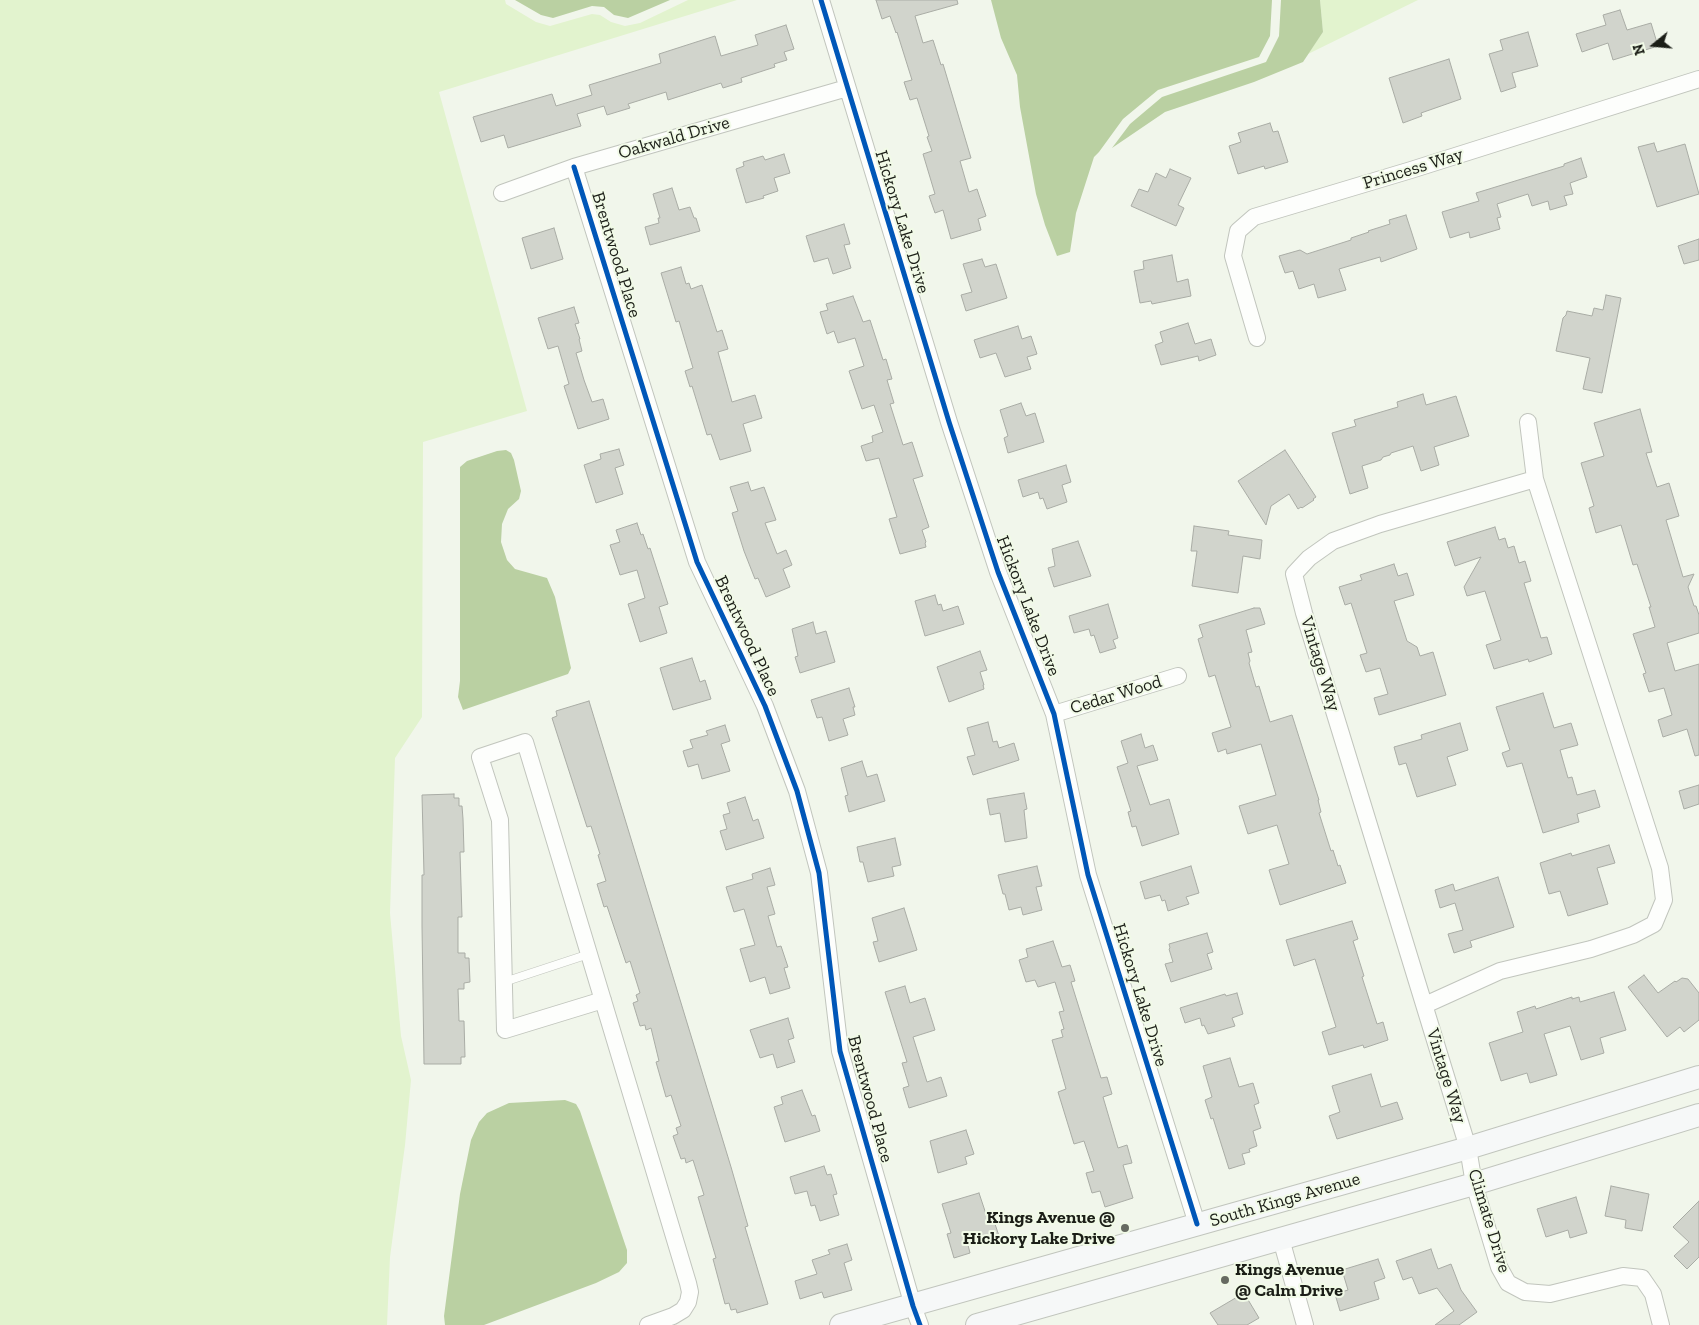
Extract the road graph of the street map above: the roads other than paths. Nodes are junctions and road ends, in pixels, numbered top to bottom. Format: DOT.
graph roads {
  1 [pos="821,0"];
  2 [pos="1699,79"];
  3 [pos="847,88"];
  4 [pos="574,167"];
  5 [pos="502,193"];
  6 [pos="1257,338"];
  7 [pos="1528,422"];
  8 [pos="1535,479"];
  9 [pos="1178,676"];
  10 [pos="1054,714"];
  11 [pos="589,954"];
  12 [pos="504,982"];
  13 [pos="603,1000"];
  14 [pos="1425,1005"];
  15 [pos="1699,1077"];
  16 [pos="1699,1115"];
  17 [pos="1468,1148"];
  18 [pos="1474,1184"];
  19 [pos="1197,1224"];
  20 [pos="1281,1239"];
  21 [pos="916,1315"];
  22 [pos="648,1325"];
  23 [pos="841,1325"];
  24 [pos="977,1325"];
  25 [pos="1305,1325"];
  26 [pos="1662,1325"];
  1 -- 3 [label="street, Hickory Lake Drive"];
  2 -- 6 [label="street, Princess Way"];
  3 -- 4 [label="street, Oakwald Drive"];
  3 -- 10 [label="street, Hickory Lake Drive"];
  4 -- 5 [label="street, Oakwald Drive"];
  4 -- 21 [label="street, Brentwood Place"];
  7 -- 8 [label="street, Vintage Way"];
  8 -- 14 [label="street, Vintage Way"];
  8 -- 14 [label="street, Vintage Way"];
  9 -- 10 [label="street, Cedar Wood"];
  10 -- 19 [label="street, Hickory Lake Drive"];
  11 -- 12 [label="lane"];
  11 -- 12 [label="street"];
  11 -- 13 [label="street"];
  12 -- 13 [label="street"];
  13 -- 22 [label="street"];
  14 -- 17 [label="street, Vintage Way"];
  15 -- 17 [label="main road, South Kings Avenue"];
  16 -- 18 [label="main road, South Kings Avenue"];
  17 -- 18 [label="street, Climate Drive"];
  17 -- 19 [label="main road, South Kings Avenue"];
  18 -- 20 [label="main road, South Kings Avenue"];
  18 -- 26 [label="street, Climate Drive"];
  19 -- 21 [label="main road, South Kings Avenue"];
  20 -- 24 [label="main road, South Kings Avenue"];
  20 -- 25 [label="street"];
  21 -- 23 [label="main road, South Kings Avenue"];
}
